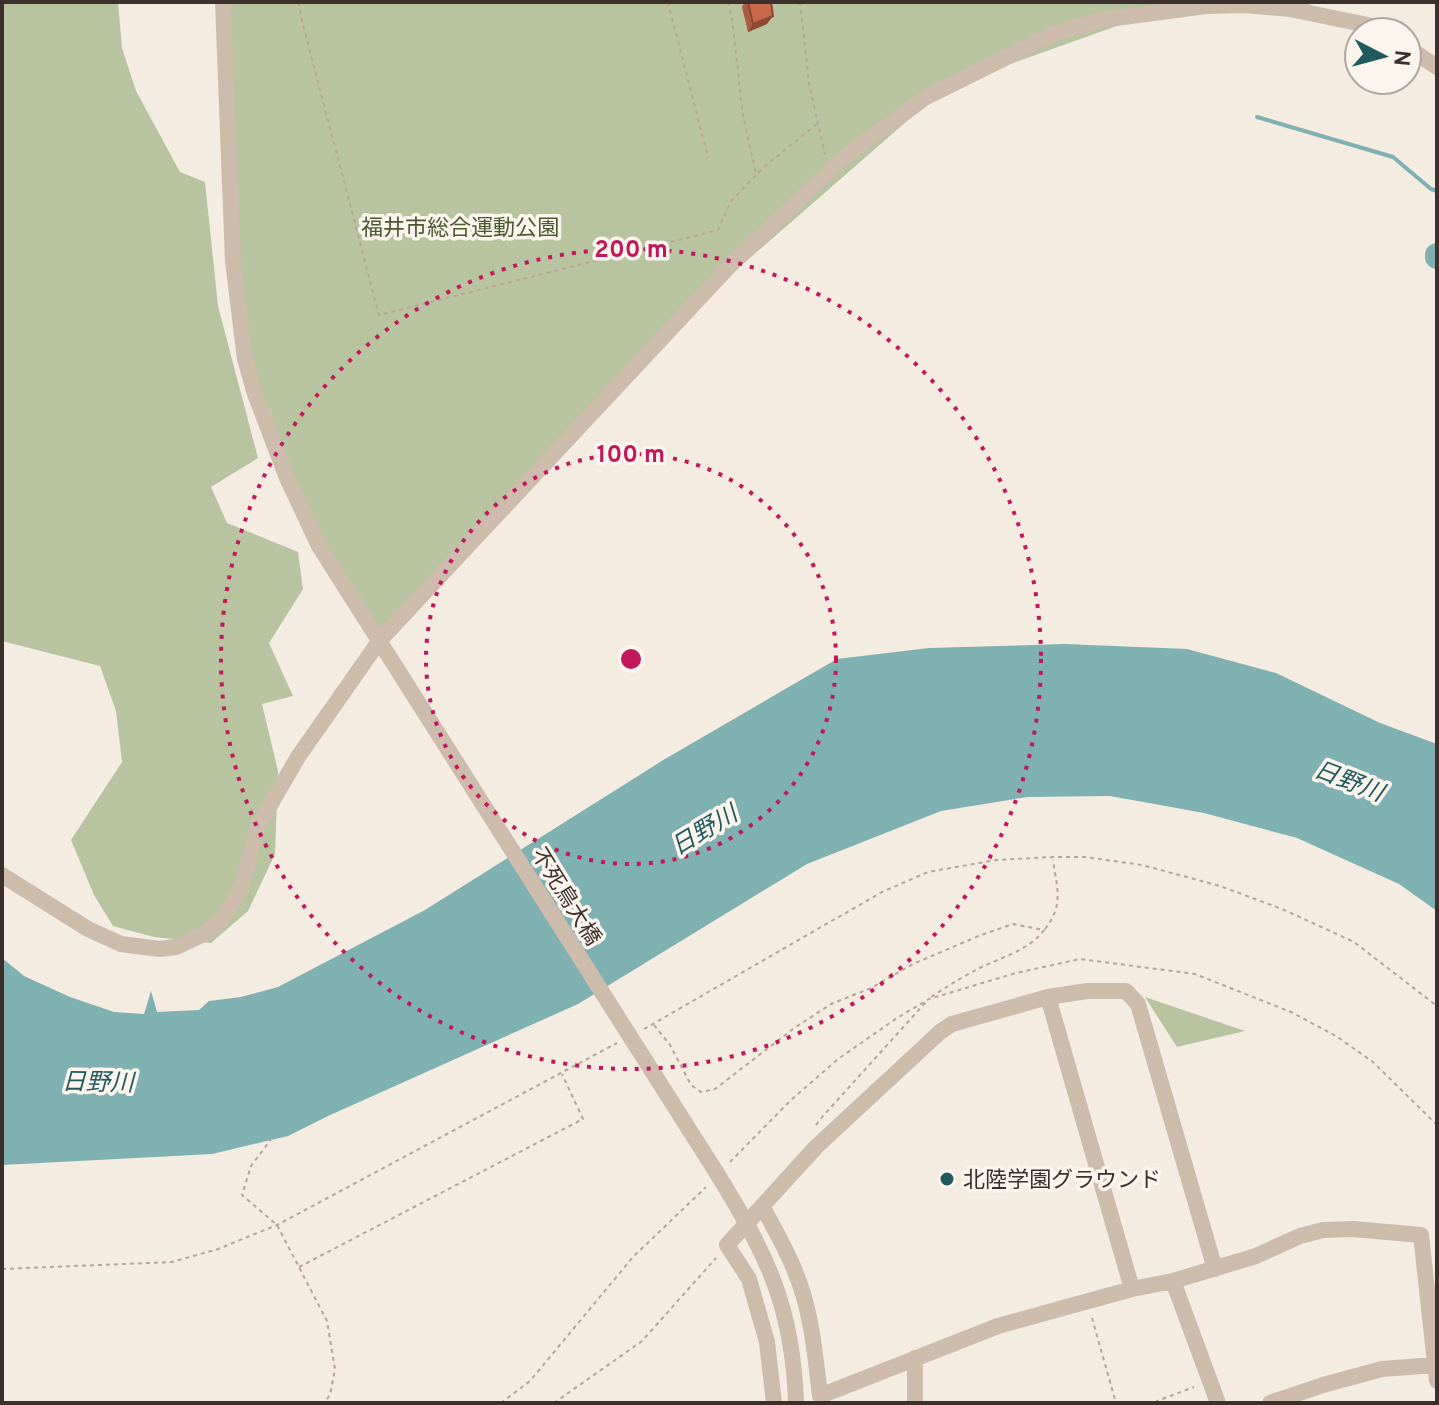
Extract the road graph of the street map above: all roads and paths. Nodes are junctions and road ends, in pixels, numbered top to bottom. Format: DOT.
graph roads {
  1 [pos="223,2"];
  2 [pos="299,2"];
  3 [pos="668,2"];
  4 [pos="728,2"];
  5 [pos="800,2"];
  6 [pos="1309,8"];
  7 [pos="1343,17"];
  8 [pos="818,123"];
  9 [pos="708,158"];
  10 [pos="829,171"];
  11 [pos="757,175"];
  12 [pos="380,640"];
  13 [pos="1053,857"];
  14 [pos="2,875"];
  15 [pos="1044,930"];
  16 [pos="1048,997"];
  17 [pos="1437,1006"];
  18 [pos="653,1024"];
  19 [pos="640,1031"];
  20 [pos="627,1038"];
  21 [pos="561,1073"];
  22 [pos="816,1126"];
  23 [pos="272,1138"];
  24 [pos="718,1175"];
  25 [pos="762,1206"];
  26 [pos="277,1225"];
  27 [pos="727,1245"];
  28 [pos="299,1267"];
  29 [pos="2,1269"];
  30 [pos="1215,1269"];
  31 [pos="1173,1281"];
  32 [pos="1132,1289"];
  33 [pos="1087,1301"];
  34 [pos="915,1358"];
  35 [pos="1436,1373"];
  36 [pos="1210,1381"];
  37 [pos="324,1403"];
  38 [pos="501,1403"];
  39 [pos="554,1403"];
  40 [pos="774,1403"];
  41 [pos="796,1403"];
  42 [pos="915,1403"];
  43 [pos="1116,1403"];
  44 [pos="1156,1403"];
  45 [pos="1218,1403"];
  46 [pos="1270,1403"];
  1 -- 12 [label="street, 不死鳥大橋"];
  2 -- 11 [label="path"];
  3 -- 9 [label="path"];
  4 -- 11 [label="path"];
  5 -- 8 [label="path"];
  6 -- 7 [label="street"];
  6 -- 10 [label="street"];
  8 -- 10 [label="path"];
  8 -- 11 [label="path"];
  10 -- 12 [label="street"];
  12 -- 14 [label="street"];
  12 -- 24 [label="street, 不死鳥大橋"];
  13 -- 15 [label="path"];
  13 -- 17 [label="path"];
  13 -- 18 [label="path"];
  15 -- 18 [label="path"];
  15 -- 22 [label="path"];
  16 -- 25 [label="street"];
  16 -- 30 [label="street"];
  16 -- 32 [label="street"];
  18 -- 19 [label="path"];
  20 -- 21 [label="path"];
  21 -- 26 [label="path"];
  21 -- 28 [label="path"];
  23 -- 26 [label="path"];
  24 -- 38 [label="path"];
  24 -- 41 [label="street, 不死鳥大橋"];
  25 -- 27 [label="street"];
  25 -- 34 [label="street"];
  26 -- 28 [label="path"];
  26 -- 29 [label="path"];
  27 -- 39 [label="path"];
  27 -- 40 [label="street"];
  28 -- 37 [label="path"];
  30 -- 31 [label="street"];
  30 -- 35 [label="street"];
  31 -- 32 [label="street"];
  31 -- 36 [label="street"];
  32 -- 33 [label="street"];
  33 -- 34 [label="street"];
  33 -- 43 [label="path"];
  34 -- 42 [label="street"];
  35 -- 46 [label="street"];
  36 -- 44 [label="path"];
  36 -- 45 [label="street"];
}
